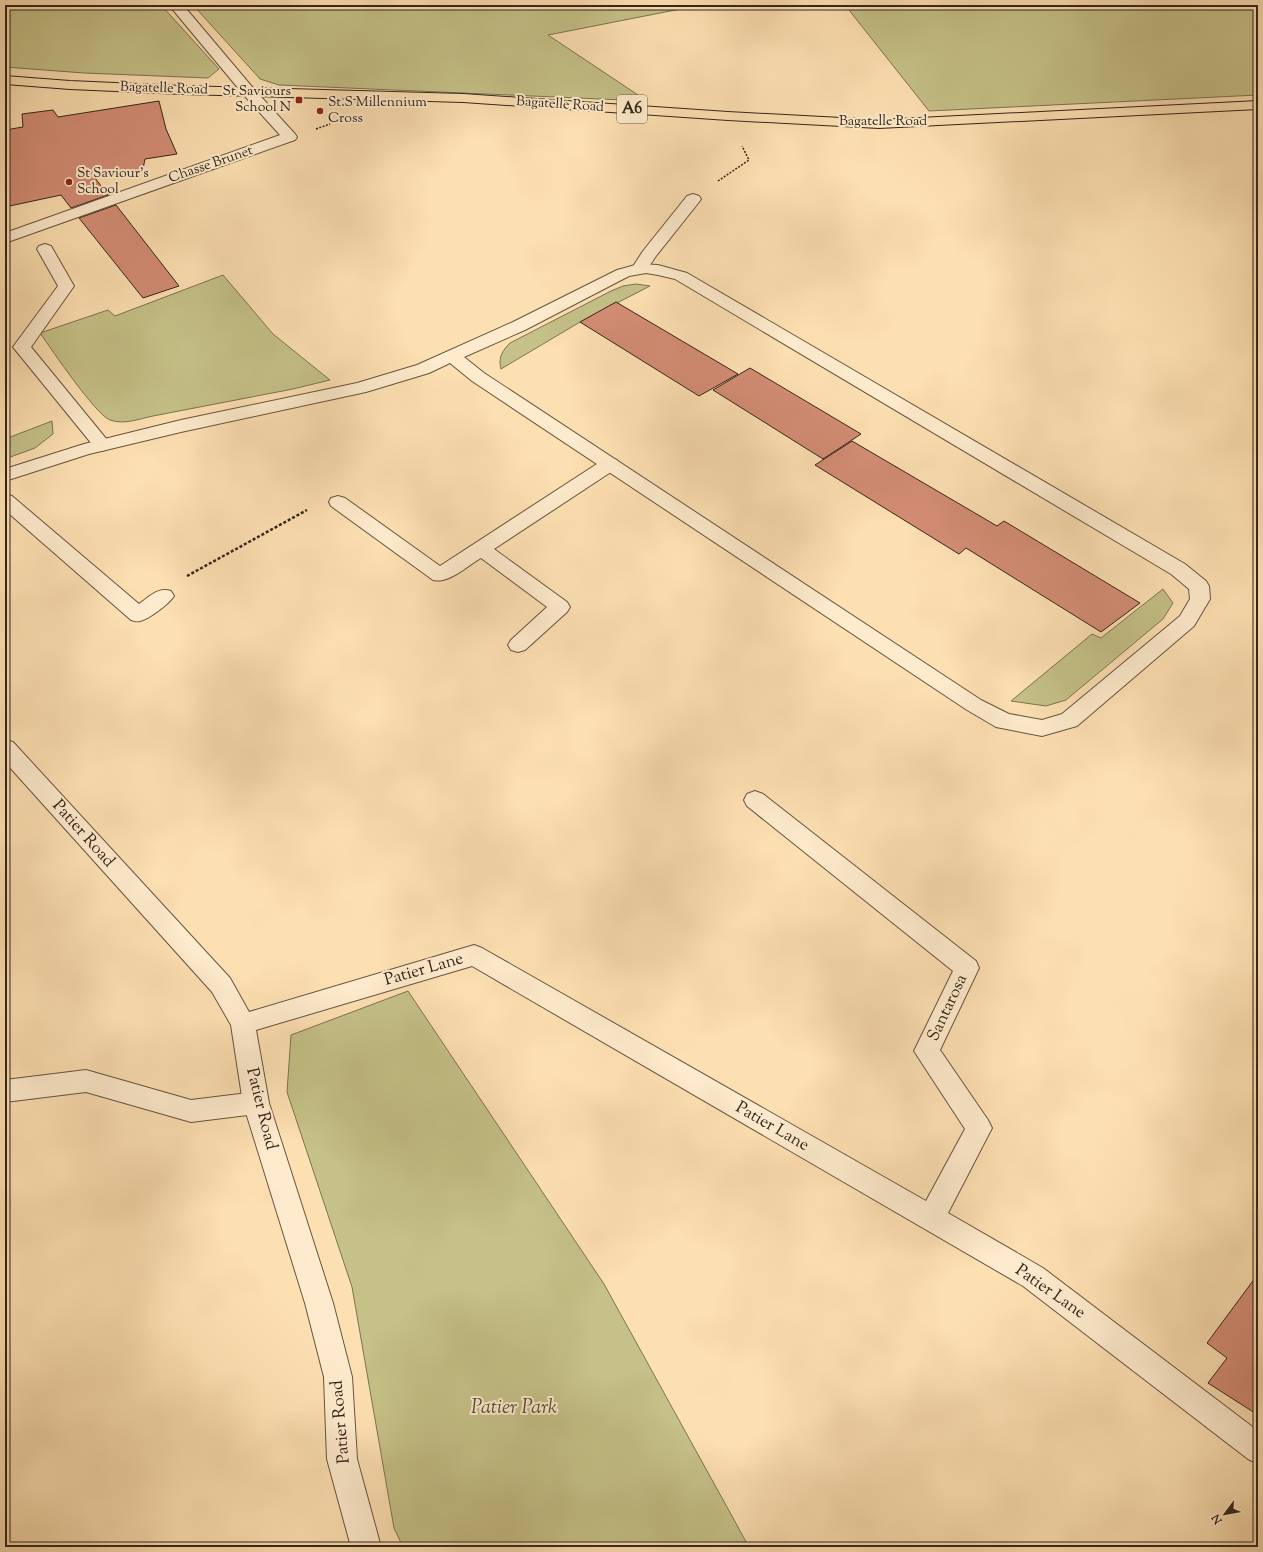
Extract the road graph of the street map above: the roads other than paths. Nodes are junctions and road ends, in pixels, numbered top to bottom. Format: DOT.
graph roads {
  1 [pos="176,5"];
  2 [pos="5,80"];
  3 [pos="248,91"];
  4 [pos="1258,105"];
  5 [pos="694,199"];
  6 [pos="5,238"];
  7 [pos="45,249"];
  8 [pos="640,268"];
  9 [pos="22,347"];
  10 [pos="5,353"];
  11 [pos="452,356"];
  12 [pos="102,445"];
  13 [pos="610,464"];
  14 [pos="5,475"];
  15 [pos="5,500"];
  16 [pos="338,502"];
  17 [pos="482,548"];
  18 [pos="164,596"];
  19 [pos="518,645"];
  20 [pos="6,750"];
  21 [pos="755,800"];
  22 [pos="242,1024"];
  23 [pos="5,1091"];
  24 [pos="256,1103"];
  25 [pos="931,1218"];
  26 [pos="1258,1450"];
  27 [pos="366,1547"];
  1 -- 3 [label="street"];
  2 -- 3 [label="main road, Bagatelle Road / A6"];
  3 -- 4 [label="main road, Bagatelle Road / A6"];
  3 -- 6 [label="street, Chasse Brunet"];
  5 -- 8 [label="street"];
  7 -- 9 [label="street"];
  8 -- 11 [label="street"];
  8 -- 13 [label="street"];
  9 -- 10 [label="street"];
  9 -- 12 [label="street"];
  11 -- 12 [label="street"];
  11 -- 13 [label="street"];
  12 -- 14 [label="street"];
  13 -- 17 [label="street"];
  15 -- 18 [label="street"];
  16 -- 17 [label="street"];
  17 -- 19 [label="street"];
  20 -- 22 [label="street, Patier Road"];
  21 -- 25 [label="street, Santarosa"];
  22 -- 24 [label="street, Patier Road"];
  22 -- 25 [label="street, Patier Lane"];
  23 -- 24 [label="street"];
  24 -- 27 [label="street, Patier Road"];
  25 -- 26 [label="street, Patier Lane"];
}
